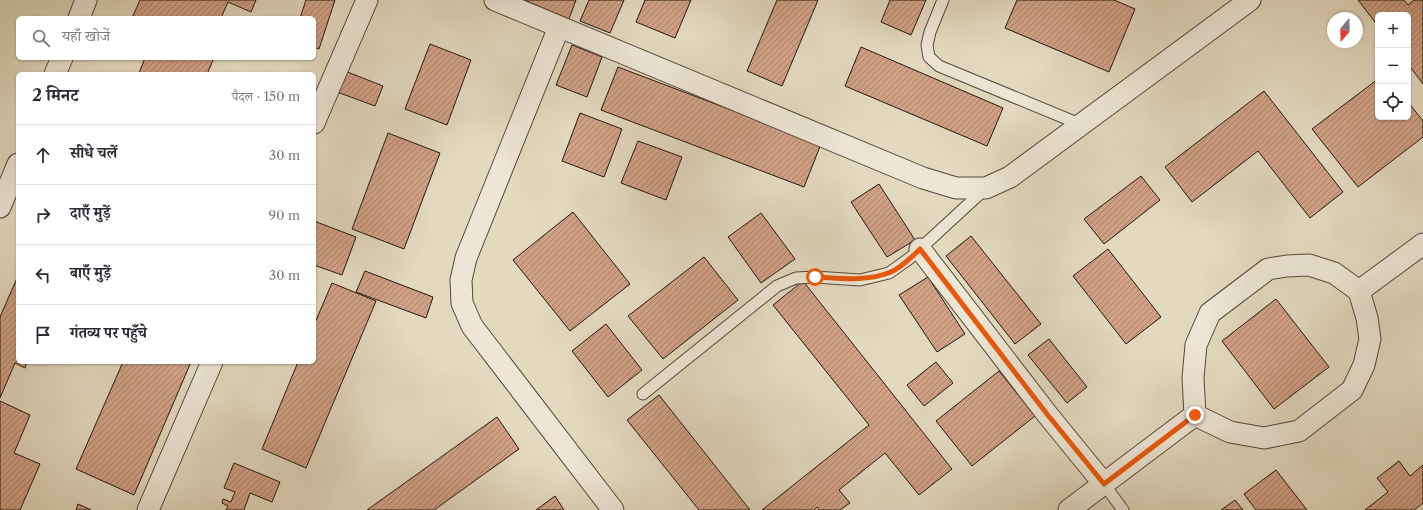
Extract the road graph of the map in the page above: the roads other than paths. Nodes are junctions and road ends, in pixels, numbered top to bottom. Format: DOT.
graph roads {
  1 [pos="86,0"];
  2 [pos="367,0"];
  3 [pos="494,0"];
  4 [pos="943,0"];
  5 [pos="1250,0"];
  6 [pos="79,16"];
  7 [pos="558,27"];
  8 [pos="61,60"];
  9 [pos="56,72"];
  10 [pos="316,118"];
  11 [pos="1082,125"];
  12 [pos="16,169"];
  13 [pos="986,188"];
  14 [pos="0,207"];
  15 [pos="1423,244"];
  16 [pos="920,249"];
  17 [pos="1359,291"];
  18 [pos="211,364"];
  19 [pos="643,394"];
  20 [pos="1195,415"];
  21 [pos="1104,484"];
  22 [pos="148,510"];
  23 [pos="612,510"];
  24 [pos="1069,510"];
  25 [pos="1123,510"];
  1 -- 6 [label="street"];
  2 -- 10 [label="street"];
  3 -- 7 [label="street"];
  4 -- 11 [label="lane"];
  5 -- 11 [label="street"];
  7 -- 13 [label="street"];
  7 -- 23 [label="street"];
  8 -- 9 [label="street"];
  11 -- 13 [label="street"];
  12 -- 14 [label="street"];
  13 -- 16 [label="lane"];
  15 -- 17 [label="street"];
  16 -- 19 [label="lane"];
  16 -- 21 [label="street"];
  17 -- 20 [label="street"];
  17 -- 20 [label="street"];
  18 -- 22 [label="street"];
  20 -- 21 [label="street"];
  21 -- 24 [label="street"];
  21 -- 25 [label="lane"];
}
